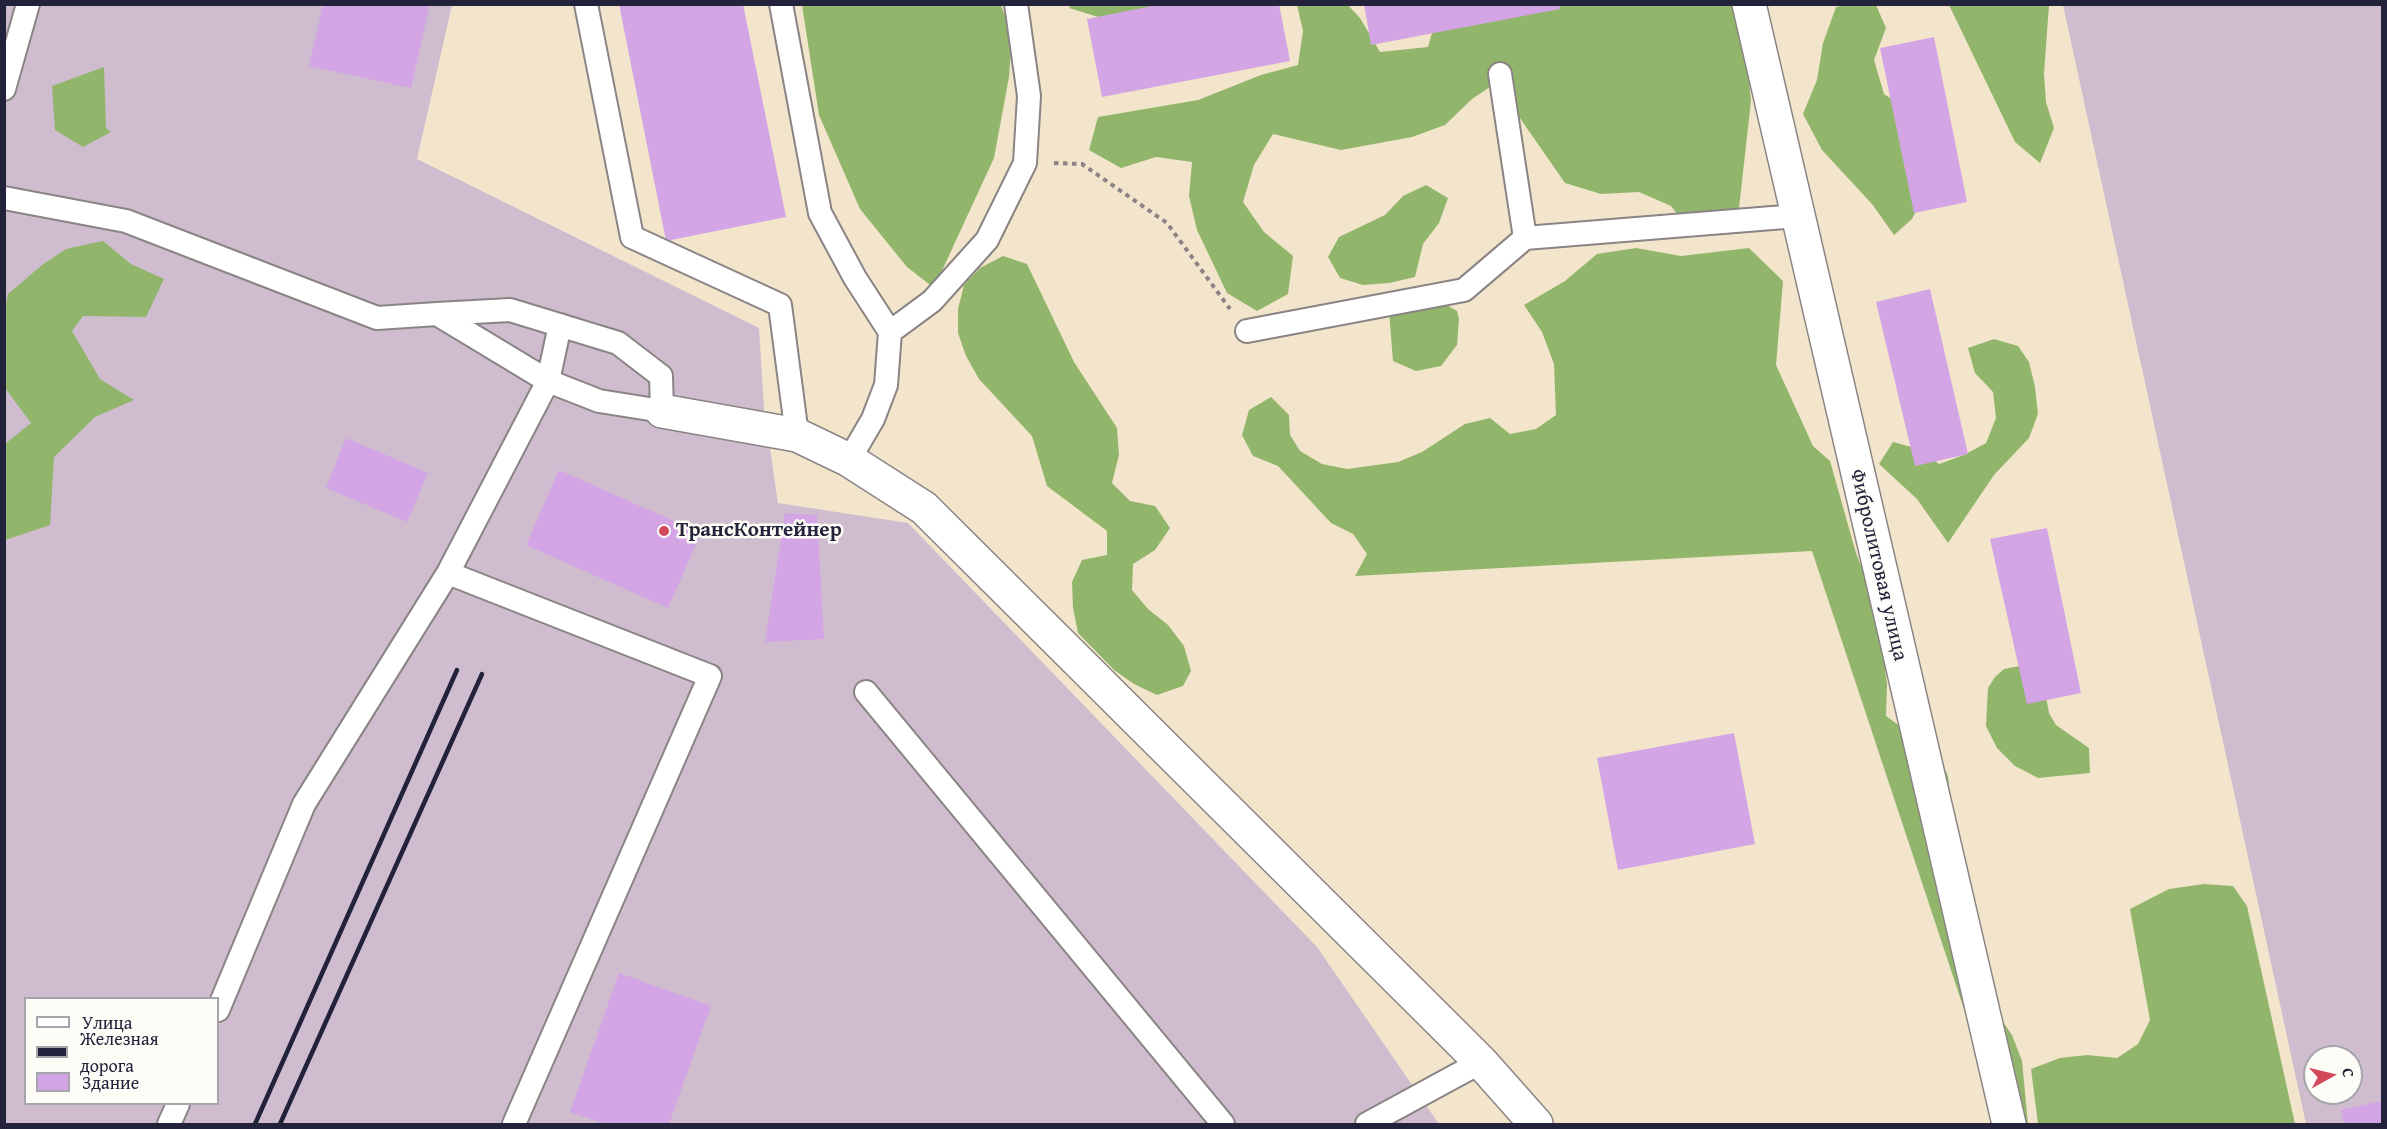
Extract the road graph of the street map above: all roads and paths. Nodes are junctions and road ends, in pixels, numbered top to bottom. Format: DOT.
graph roads {
  1 [pos="28,4"];
  2 [pos="586,4"];
  3 [pos="782,4"];
  4 [pos="1016,4"];
  5 [pos="1749,4"];
  6 [pos="1500,74"];
  7 [pos="4,89"];
  8 [pos="1025,163"];
  9 [pos="4,198"];
  10 [pos="1797,216"];
  11 [pos="1525,238"];
  12 [pos="437,314"];
  13 [pos="560,325"];
  14 [pos="1247,331"];
  15 [pos="890,332"];
  16 [pos="548,381"];
  17 [pos="662,411"];
  18 [pos="797,435"];
  19 [pos="849,460"];
  20 [pos="448,573"];
  21 [pos="866,692"];
  22 [pos="219,1008"];
  23 [pos="1481,1062"];
  24 [pos="178,1105"];
  25 [pos="169,1125"];
  26 [pos="514,1125"];
  27 [pos="1223,1125"];
  28 [pos="1367,1125"];
  29 [pos="1536,1125"];
  30 [pos="2009,1125"];
  1 -- 7 [label="lane"];
  2 -- 18 [label="lane"];
  3 -- 15 [label="lane"];
  4 -- 8 [label="lane"];
  5 -- 10 [label="street, Фибролитовая улица"];
  6 -- 11 [label="lane"];
  8 -- 14 [label="path"];
  8 -- 15 [label="lane"];
  9 -- 12 [label="lane"];
  10 -- 11 [label="lane"];
  10 -- 30 [label="street, Фибролитовая улица"];
  11 -- 14 [label="lane"];
  12 -- 13 [label="lane"];
  12 -- 16 [label="lane"];
  13 -- 16 [label="lane"];
  13 -- 17 [label="lane"];
  15 -- 19 [label="lane"];
  16 -- 17 [label="lane"];
  16 -- 20 [label="lane"];
  17 -- 18 [label="street"];
  18 -- 19 [label="street"];
  19 -- 23 [label="street"];
  20 -- 22 [label="lane"];
  20 -- 26 [label="lane"];
  21 -- 27 [label="lane"];
  23 -- 28 [label="lane"];
  23 -- 29 [label="street"];
  24 -- 25 [label="lane"];
}
